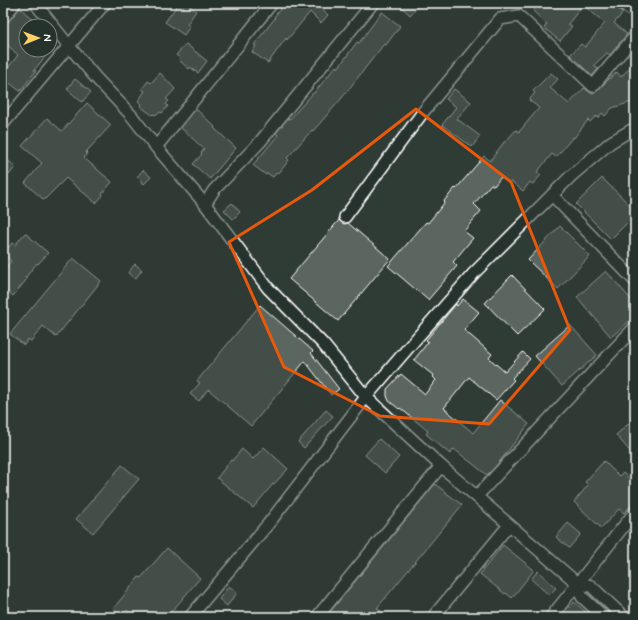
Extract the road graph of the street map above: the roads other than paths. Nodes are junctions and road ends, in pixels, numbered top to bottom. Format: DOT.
graph roads {
  1 [pos="15,3"];
  2 [pos="35,3"];
  3 [pos="105,3"];
  4 [pos="272,3"];
  5 [pos="373,3"];
  6 [pos="622,3"];
  7 [pos="635,14"];
  8 [pos="3,18"];
  9 [pos="635,36"];
  10 [pos="69,46"];
  11 [pos="3,124"];
  12 [pos="635,128"];
  13 [pos="156,147"];
  14 [pos="552,195"];
  15 [pos="205,204"];
  16 [pos="345,217"];
  17 [pos="635,281"];
  18 [pos="635,327"];
  19 [pos="366,397"];
  20 [pos="441,466"];
  21 [pos="477,496"];
  22 [pos="635,512"];
  23 [pos="509,524"];
  24 [pos="577,583"];
  25 [pos="190,617"];
  26 [pos="318,617"];
  27 [pos="433,617"];
  28 [pos="551,617"];
  29 [pos="604,617"];
  30 [pos="624,617"];
  1 -- 8 [label="street"];
  2 -- 10 [label="street"];
  3 -- 10 [label="street"];
  4 -- 13 [label="street"];
  5 -- 15 [label="street"];
  6 -- 7 [label="street"];
  9 -- 16 [label="street"];
  10 -- 11 [label="street"];
  10 -- 13 [label="street"];
  12 -- 14 [label="street"];
  13 -- 15 [label="street"];
  14 -- 17 [label="street"];
  14 -- 19 [label="street"];
  15 -- 19 [label="street"];
  18 -- 21 [label="street"];
  19 -- 20 [label="street"];
  19 -- 25 [label="street"];
  20 -- 21 [label="street"];
  20 -- 26 [label="street"];
  21 -- 23 [label="street"];
  22 -- 24 [label="street"];
  23 -- 24 [label="street"];
  23 -- 27 [label="street"];
  24 -- 28 [label="street"];
  24 -- 29 [label="street"];
  24 -- 30 [label="street"];
}
